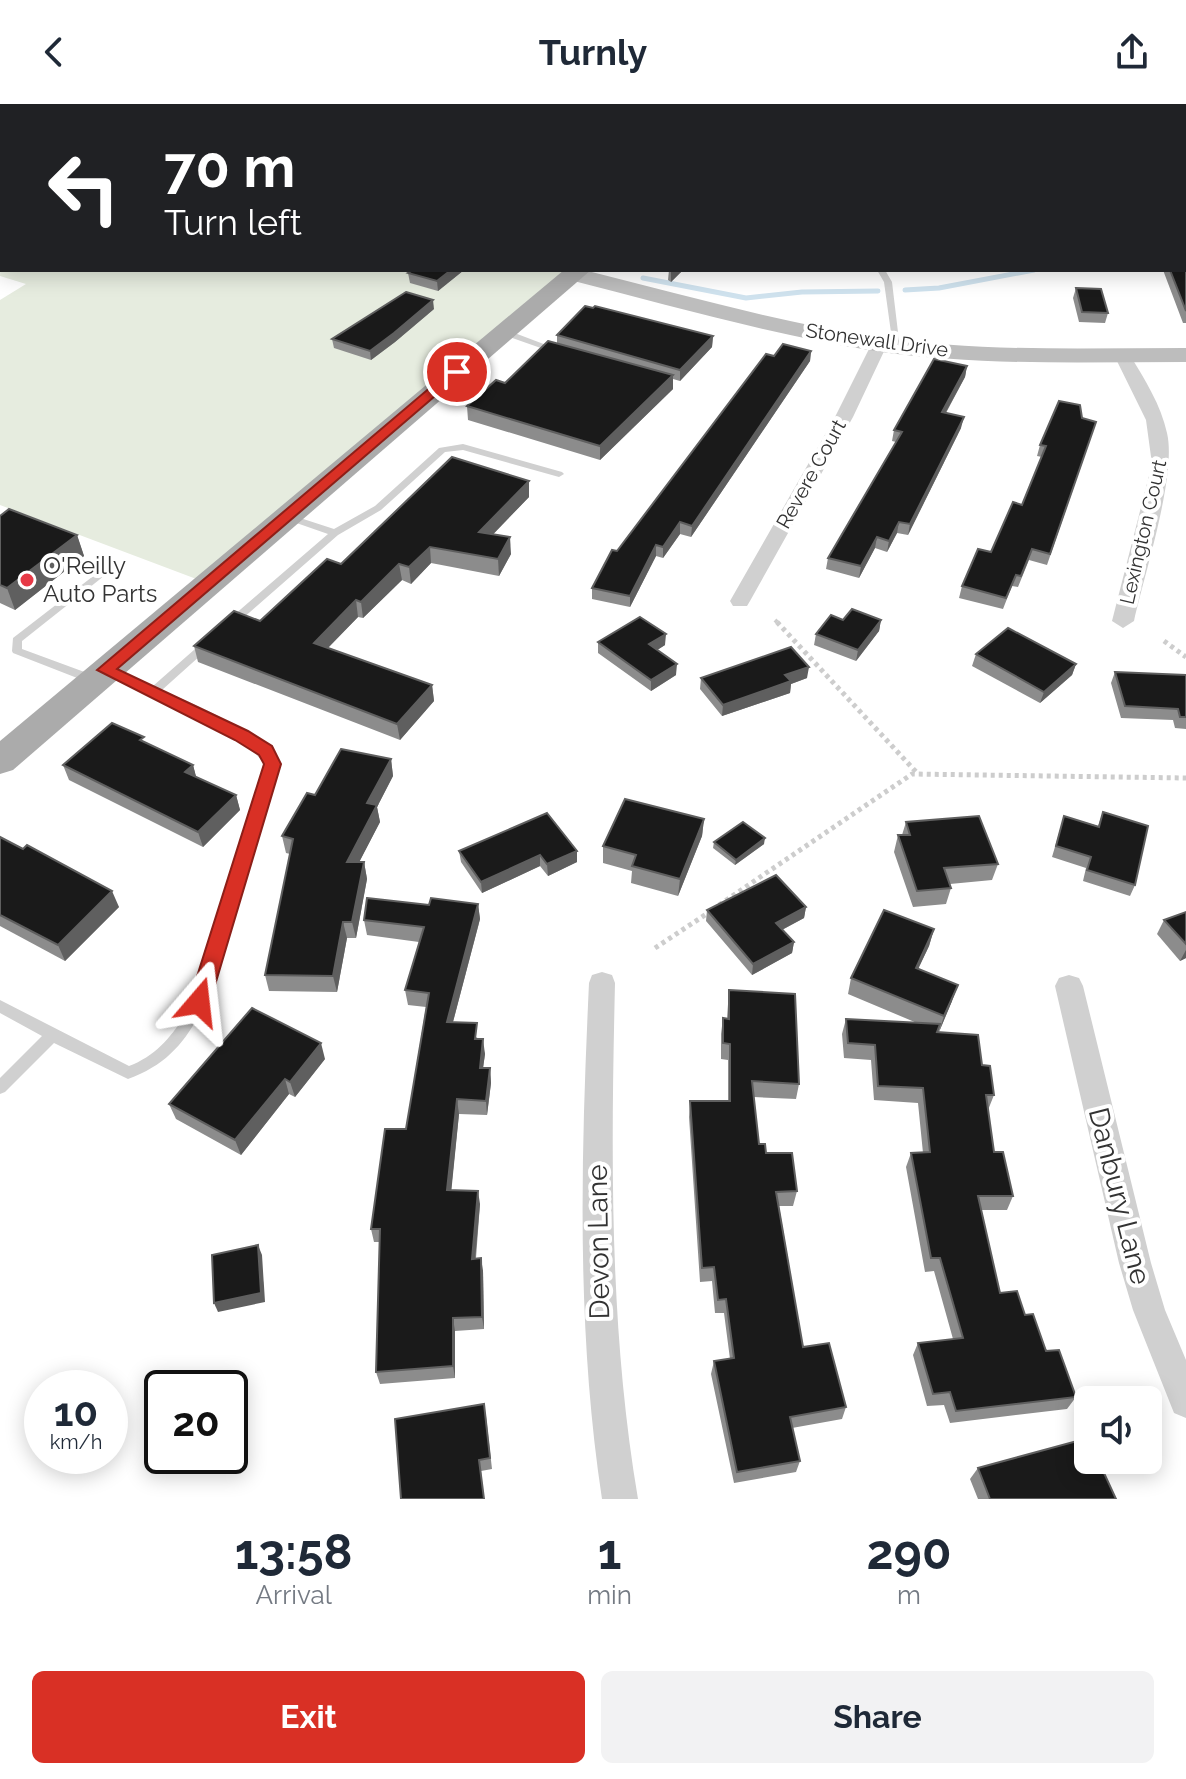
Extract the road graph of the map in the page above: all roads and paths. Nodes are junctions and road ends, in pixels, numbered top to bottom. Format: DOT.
graph roads {
  1 [pos="577,272"];
  2 [pos="882,272"];
  3 [pos="504,332"];
  4 [pos="888,346"];
  5 [pos="569,355"];
  6 [pos="1122,355"];
  7 [pos="1186,355"];
  8 [pos="559,474"];
  9 [pos="285,516"];
  10 [pos="335,533"];
  11 [pos="105,570"];
  12 [pos="740,601"];
  13 [pos="775,620"];
  14 [pos="1123,621"];
  15 [pos="1164,641"];
  16 [pos="1186,657"];
  17 [pos="100,675"];
  18 [pos="153,692"];
  19 [pos="0,761"];
  20 [pos="919,775"];
  21 [pos="1186,778"];
  22 [pos="655,948"];
  23 [pos="602,983"];
  24 [pos="1069,986"];
  25 [pos="0,1006"];
  26 [pos="52,1035"];
  27 [pos="0,1088"];
  28 [pos="1186,1401"];
  29 [pos="620,1499"];
  1 -- 3 [label="main road"];
  1 -- 4 [label="street, Stonewall Drive"];
  2 -- 4 [label="lane"];
  3 -- 5 [label="lane"];
  3 -- 9 [label="main road"];
  4 -- 6 [label="street, Stonewall Drive"];
  4 -- 12 [label="street, Revere Court"];
  6 -- 7 [label="street, Stonewall Drive"];
  6 -- 14 [label="street, Lexington Court"];
  8 -- 10 [label="lane"];
  9 -- 10 [label="lane"];
  9 -- 17 [label="main road"];
  10 -- 18 [label="lane"];
  11 -- 17 [label="lane"];
  13 -- 20 [label="path"];
  15 -- 16 [label="path"];
  17 -- 18 [label="lane"];
  17 -- 19 [label="main road"];
  18 -- 26 [label="lane"];
  20 -- 21 [label="path"];
  20 -- 22 [label="path"];
  23 -- 29 [label="street, Devon Lane"];
  24 -- 28 [label="street, Danbury Lane"];
  25 -- 26 [label="lane"];
  26 -- 27 [label="lane"];
}
